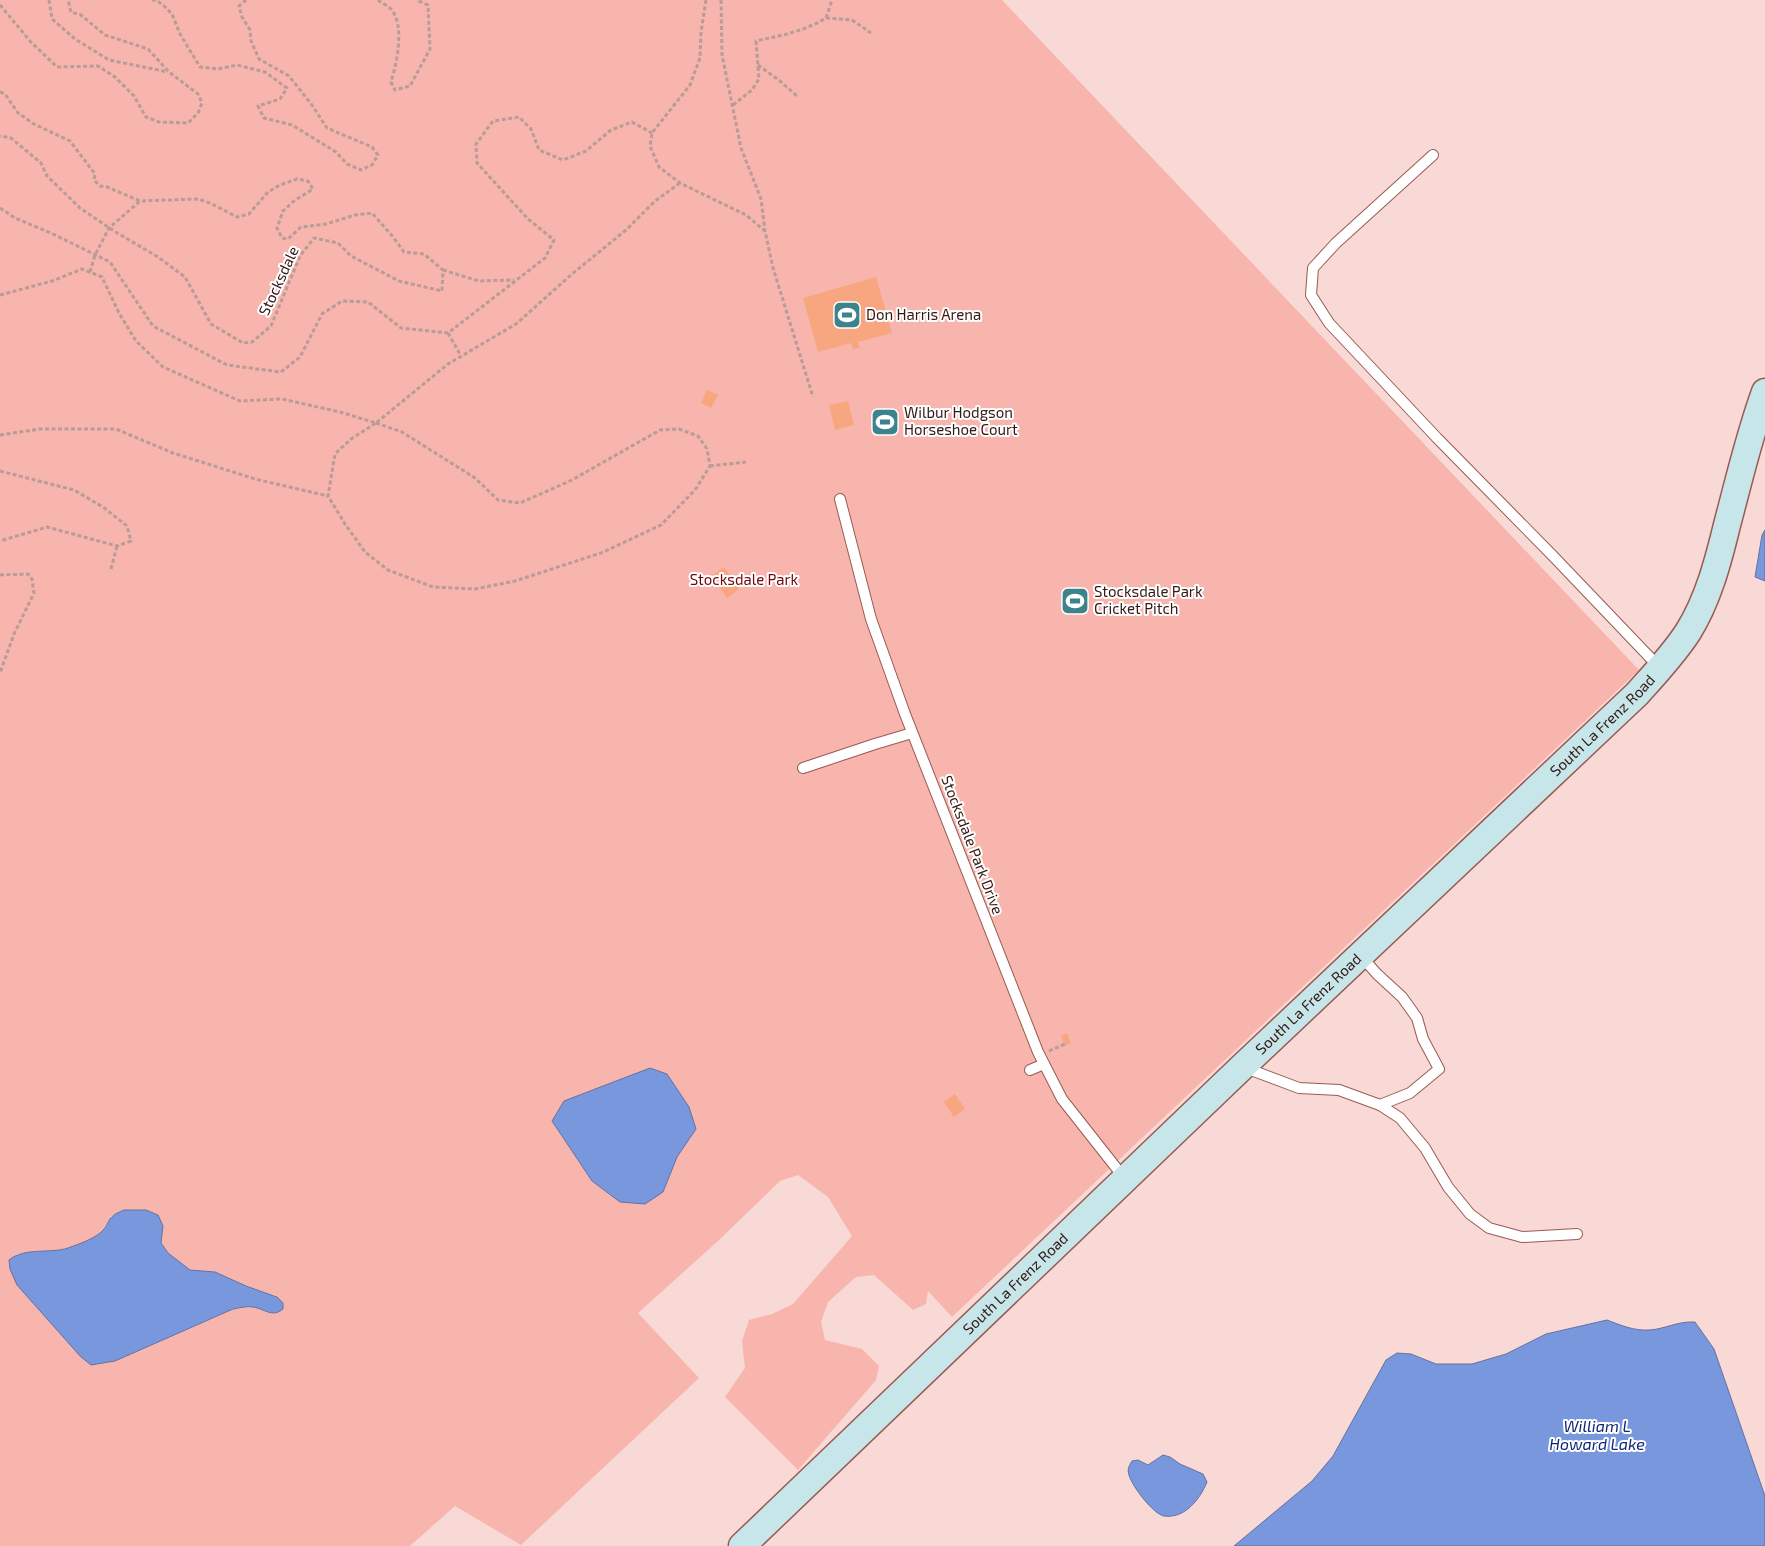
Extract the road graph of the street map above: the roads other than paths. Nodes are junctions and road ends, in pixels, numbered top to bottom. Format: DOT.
graph roads {
  1 [pos="1433,155"];
  2 [pos="1765,392"];
  3 [pos="840,499"];
  4 [pos="1660,669"];
  5 [pos="912,733"];
  6 [pos="803,768"];
  7 [pos="1361,955"];
  8 [pos="1044,1064"];
  9 [pos="1242,1067"];
  10 [pos="1030,1070"];
  11 [pos="1380,1105"];
  12 [pos="1126,1179"];
  13 [pos="1577,1234"];
  14 [pos="742,1546"];
  1 -- 4 [label="lane"];
  2 -- 4 [label="street, South La Frenz Road"];
  3 -- 5 [label="lane, Stocksdale Park Drive"];
  4 -- 7 [label="street, South La Frenz Road"];
  5 -- 6 [label="lane"];
  5 -- 8 [label="lane, Stocksdale Park Drive"];
  7 -- 9 [label="street, South La Frenz Road"];
  7 -- 11 [label="lane"];
  8 -- 10 [label="lane"];
  8 -- 12 [label="lane, Stocksdale Park Drive"];
  9 -- 11 [label="lane"];
  9 -- 12 [label="street, South La Frenz Road"];
  11 -- 13 [label="lane"];
  12 -- 14 [label="street, South La Frenz Road"];
}
